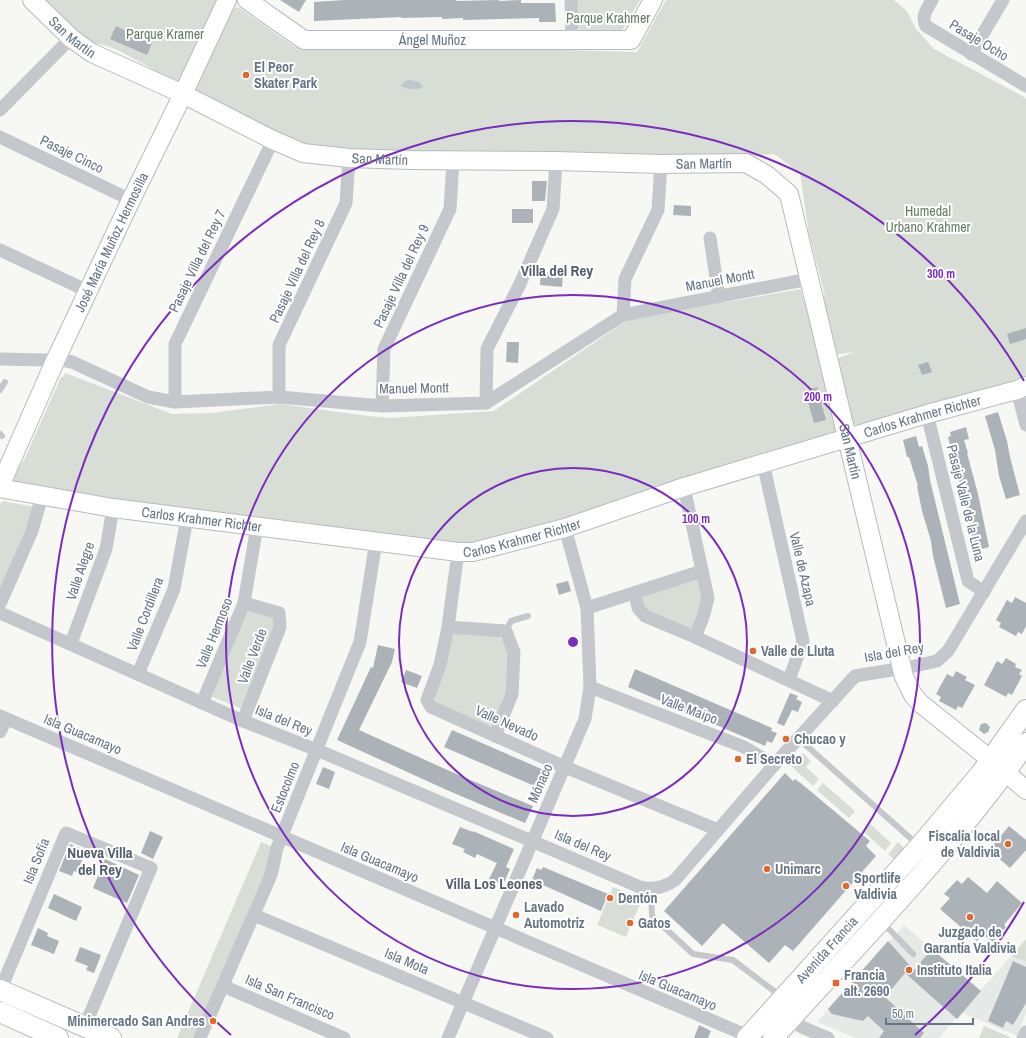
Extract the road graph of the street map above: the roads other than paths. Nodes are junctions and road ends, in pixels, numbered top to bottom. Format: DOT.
graph roads {
  1 [pos="32,0"];
  2 [pos="227,0"];
  3 [pos="247,0"];
  4 [pos="571,0"];
  5 [pos="653,0"];
  6 [pos="932,0"];
  7 [pos="1003,0"];
  8 [pos="71,38"];
  9 [pos="572,39"];
  10 [pos="971,54"];
  11 [pos="1026,86"];
  12 [pos="184,94"];
  13 [pos="0,110"];
  14 [pos="0,137"];
  15 [pos="273,140"];
  16 [pos="349,158"];
  17 [pos="452,161"];
  18 [pos="556,161"];
  19 [pos="661,164"];
  20 [pos="131,200"];
  21 [pos="710,238"];
  22 [pos="0,250"];
  23 [pos="809,279"];
  24 [pos="88,291"];
  25 [pos="719,297"];
  26 [pos="623,315"];
  27 [pos="0,358"];
  28 [pos="56,359"];
  29 [pos="5,382"];
  30 [pos="1021,388"];
  31 [pos="0,390"];
  32 [pos="279,397"];
  33 [pos="174,402"];
  34 [pos="486,402"];
  35 [pos="382,406"];
  36 [pos="927,414"];
  37 [pos="1026,425"];
  38 [pos="848,438"];
  39 [pos="763,463"];
  40 [pos="0,487"];
  41 [pos="684,487"];
  42 [pos="42,496"];
  43 [pos="113,508"];
  44 [pos="187,518"];
  45 [pos="1026,521"];
  46 [pos="257,526"];
  47 [pos="565,528"];
  48 [pos="376,541"];
  49 [pos="458,552"];
  50 [pos="702,572"];
  51 [pos="984,592"];
  52 [pos="635,594"];
  53 [pos="244,603"];
  54 [pos="0,604"];
  55 [pos="587,608"];
  56 [pos="0,613"];
  57 [pos="528,616"];
  58 [pos="448,627"];
  59 [pos="506,631"];
  60 [pos="695,637"];
  61 [pos="71,643"];
  62 [pos="901,668"];
  63 [pos="138,674"];
  64 [pos="789,680"];
  65 [pos="590,687"];
  66 [pos="833,701"];
  67 [pos="202,703"];
  68 [pos="1026,710"];
  69 [pos="3,717"];
  70 [pos="244,721"];
  71 [pos="0,732"];
  72 [pos="495,736"];
  73 [pos="799,739"];
  74 [pos="1026,743"];
  75 [pos="317,750"];
  76 [pos="774,765"];
  77 [pos="999,766"];
  78 [pos="565,767"];
  79 [pos="1026,790"];
  80 [pos="718,830"];
  81 [pos="282,837"];
  82 [pos="532,841"];
  83 [pos="920,846"];
  84 [pos="651,888"];
  85 [pos="254,914"];
  86 [pos="880,920"];
  87 [pos="496,928"];
  88 [pos="913,954"];
  89 [pos="223,986"];
  90 [pos="0,991"];
  91 [pos="787,993"];
  92 [pos="807,1001"];
  93 [pos="463,1002"];
  94 [pos="1,1017"];
  95 [pos="790,1020"];
  96 [pos="85,1026"];
  97 [pos="1026,1032"];
  98 [pos="748,1037"];
  99 [pos="58,1038"];
  100 [pos="111,1038"];
  101 [pos="200,1038"];
  102 [pos="344,1038"];
  103 [pos="448,1038"];
  104 [pos="547,1038"];
  105 [pos="773,1038"];
  106 [pos="828,1038"];
  107 [pos="1023,1038"];
  1 -- 8 [label="street, San Martín"];
  2 -- 12 [label="street, José María Muñoz Hermosilla"];
  3 -- 9 [label="street, Ángel Muñoz"];
  4 -- 9 [label="street"];
  5 -- 9 [label="street, Ángel Muñoz"];
  6 -- 10 [label="street, Pasaje Ocho"];
  7 -- 10 [label="street"];
  8 -- 12 [label="street, San Martín"];
  8 -- 13 [label="street"];
  10 -- 11 [label="street, Pasaje Ocho"];
  12 -- 15 [label="street, San Martín"];
  12 -- 20 [label="street, José María Muñoz Hermosilla"];
  14 -- 20 [label="street, Pasaje Cinco"];
  15 -- 16 [label="street, San Martín"];
  15 -- 33 [label="street, Pasaje Villa del Rey 7"];
  16 -- 17 [label="street, San Martín"];
  16 -- 32 [label="street, Pasaje Villa del Rey 8"];
  17 -- 18 [label="street, San Martín"];
  17 -- 35 [label="street, Pasaje Villa del Rey 9"];
  18 -- 19 [label="street, San Martín"];
  18 -- 34 [label="street"];
  19 -- 23 [label="street, San Martín"];
  19 -- 26 [label="street"];
  20 -- 24 [label="street, José María Muñoz Hermosilla"];
  21 -- 25 [label="street"];
  22 -- 24 [label="street"];
  23 -- 25 [label="street, Manuel Montt"];
  23 -- 38 [label="street, San Martín"];
  24 -- 28 [label="street, José María Muñoz Hermosilla"];
  25 -- 26 [label="street, Manuel Montt"];
  26 -- 34 [label="street, Manuel Montt"];
  27 -- 28 [label="street, Manuel Montt"];
  28 -- 33 [label="street, Manuel Montt"];
  28 -- 40 [label="street, José María Muñoz Hermosilla"];
  29 -- 31 [label="lane"];
  30 -- 36 [label="street, Carlos Krahmer Richter"];
  30 -- 37 [label="street"];
  32 -- 33 [label="street, Manuel Montt"];
  32 -- 35 [label="street, Manuel Montt"];
  34 -- 35 [label="street, Manuel Montt"];
  36 -- 38 [label="street, Carlos Krahmer Richter"];
  36 -- 51 [label="street, Pasaje Valle de la Luna"];
  38 -- 39 [label="street, Carlos Krahmer Richter"];
  38 -- 62 [label="street, San Martín"];
  39 -- 41 [label="street, Carlos Krahmer Richter"];
  39 -- 64 [label="street, Valle de Azapa"];
  40 -- 42 [label="street, Carlos Krahmer Richter"];
  41 -- 47 [label="street, Carlos Krahmer Richter"];
  41 -- 50 [label="street"];
  42 -- 43 [label="street, Carlos Krahmer Richter"];
  42 -- 54 [label="street"];
  43 -- 44 [label="street, Carlos Krahmer Richter"];
  43 -- 61 [label="street, Valle Alegre"];
  44 -- 46 [label="street, Carlos Krahmer Richter"];
  44 -- 63 [label="street, Valle Cordillera"];
  45 -- 51 [label="street, Isla del Rey"];
  46 -- 48 [label="street, Carlos Krahmer Richter"];
  46 -- 53 [label="street, Valle Hermoso"];
  47 -- 49 [label="street, Carlos Krahmer Richter"];
  47 -- 55 [label="street, Mónaco"];
  48 -- 49 [label="street, Carlos Krahmer Richter"];
  48 -- 75 [label="street, Estocolmo"];
  49 -- 58 [label="street, Valle Nevado"];
  50 -- 52 [label="street"];
  50 -- 60 [label="street"];
  51 -- 62 [label="street, Isla del Rey"];
  52 -- 55 [label="street"];
  52 -- 60 [label="street"];
  53 -- 67 [label="street, Valle Hermoso"];
  53 -- 70 [label="street, Valle Verde"];
  55 -- 65 [label="street, Mónaco"];
  56 -- 61 [label="street, Isla del Rey"];
  57 -- 59 [label="lane"];
  58 -- 59 [label="street"];
  58 -- 72 [label="street, Valle Nevado"];
  59 -- 72 [label="street"];
  60 -- 64 [label="street"];
  61 -- 63 [label="street, Isla del Rey"];
  62 -- 66 [label="street, Isla del Rey"];
  62 -- 77 [label="street, San Martín"];
  63 -- 67 [label="street, Isla del Rey"];
  64 -- 66 [label="street"];
  65 -- 76 [label="street, Valle Maipo"];
  65 -- 78 [label="street, Mónaco"];
  66 -- 73 [label="street, Isla del Rey"];
  67 -- 70 [label="street, Isla del Rey"];
  68 -- 77 [label="main road, Avenida Francia"];
  69 -- 71 [label="street"];
  69 -- 81 [label="street, Isla Guacamayo"];
  70 -- 75 [label="street, Isla del Rey"];
  72 -- 78 [label="street, Valle Nevado"];
  73 -- 76 [label="street, Isla del Rey"];
  73 -- 83 [label="lane"];
  74 -- 77 [label="main road, Avenida Francia"];
  75 -- 81 [label="street, Estocolmo"];
  75 -- 82 [label="street, Isla del Rey"];
  76 -- 80 [label="street, Isla del Rey"];
  77 -- 79 [label="street, San Martín"];
  77 -- 83 [label="main road, Avenida Francia"];
  77 -- 86 [label="main road, Avenida Francia"];
  78 -- 80 [label="street, Valle Nevado"];
  78 -- 82 [label="street, Mónaco"];
  80 -- 84 [label="street, Isla del Rey"];
  81 -- 85 [label="street, Estocolmo"];
  81 -- 87 [label="street, Isla Guacamayo"];
  82 -- 84 [label="street, Isla del Rey"];
  82 -- 87 [label="street, Mónaco"];
  83 -- 91 [label="main road, Avenida Francia"];
  84 -- 91 [label="lane"];
  85 -- 89 [label="street, Estocolmo"];
  85 -- 93 [label="street, Isla Mota"];
  86 -- 88 [label="lane"];
  86 -- 92 [label="main road, Avenida Francia"];
  87 -- 93 [label="street, Mónaco"];
  87 -- 98 [label="street, Isla Guacamayo"];
  89 -- 101 [label="street, Estocolmo"];
  89 -- 102 [label="street, Isla San Francisco"];
  90 -- 96 [label="main road"];
  90 -- 96 [label="street, Isla Sofía"];
  91 -- 92 [label="main road"];
  91 -- 98 [label="main road, Avenida Francia"];
  92 -- 95 [label="main road, Avenida Francia"];
  93 -- 103 [label="street, Mónaco"];
  93 -- 104 [label="street, Isla Mota"];
  94 -- 99 [label="main road"];
  95 -- 105 [label="main road, Avenida Francia"];
  95 -- 106 [label="street"];
  96 -- 100 [label="main road"];
  97 -- 107 [label="street"];
}
